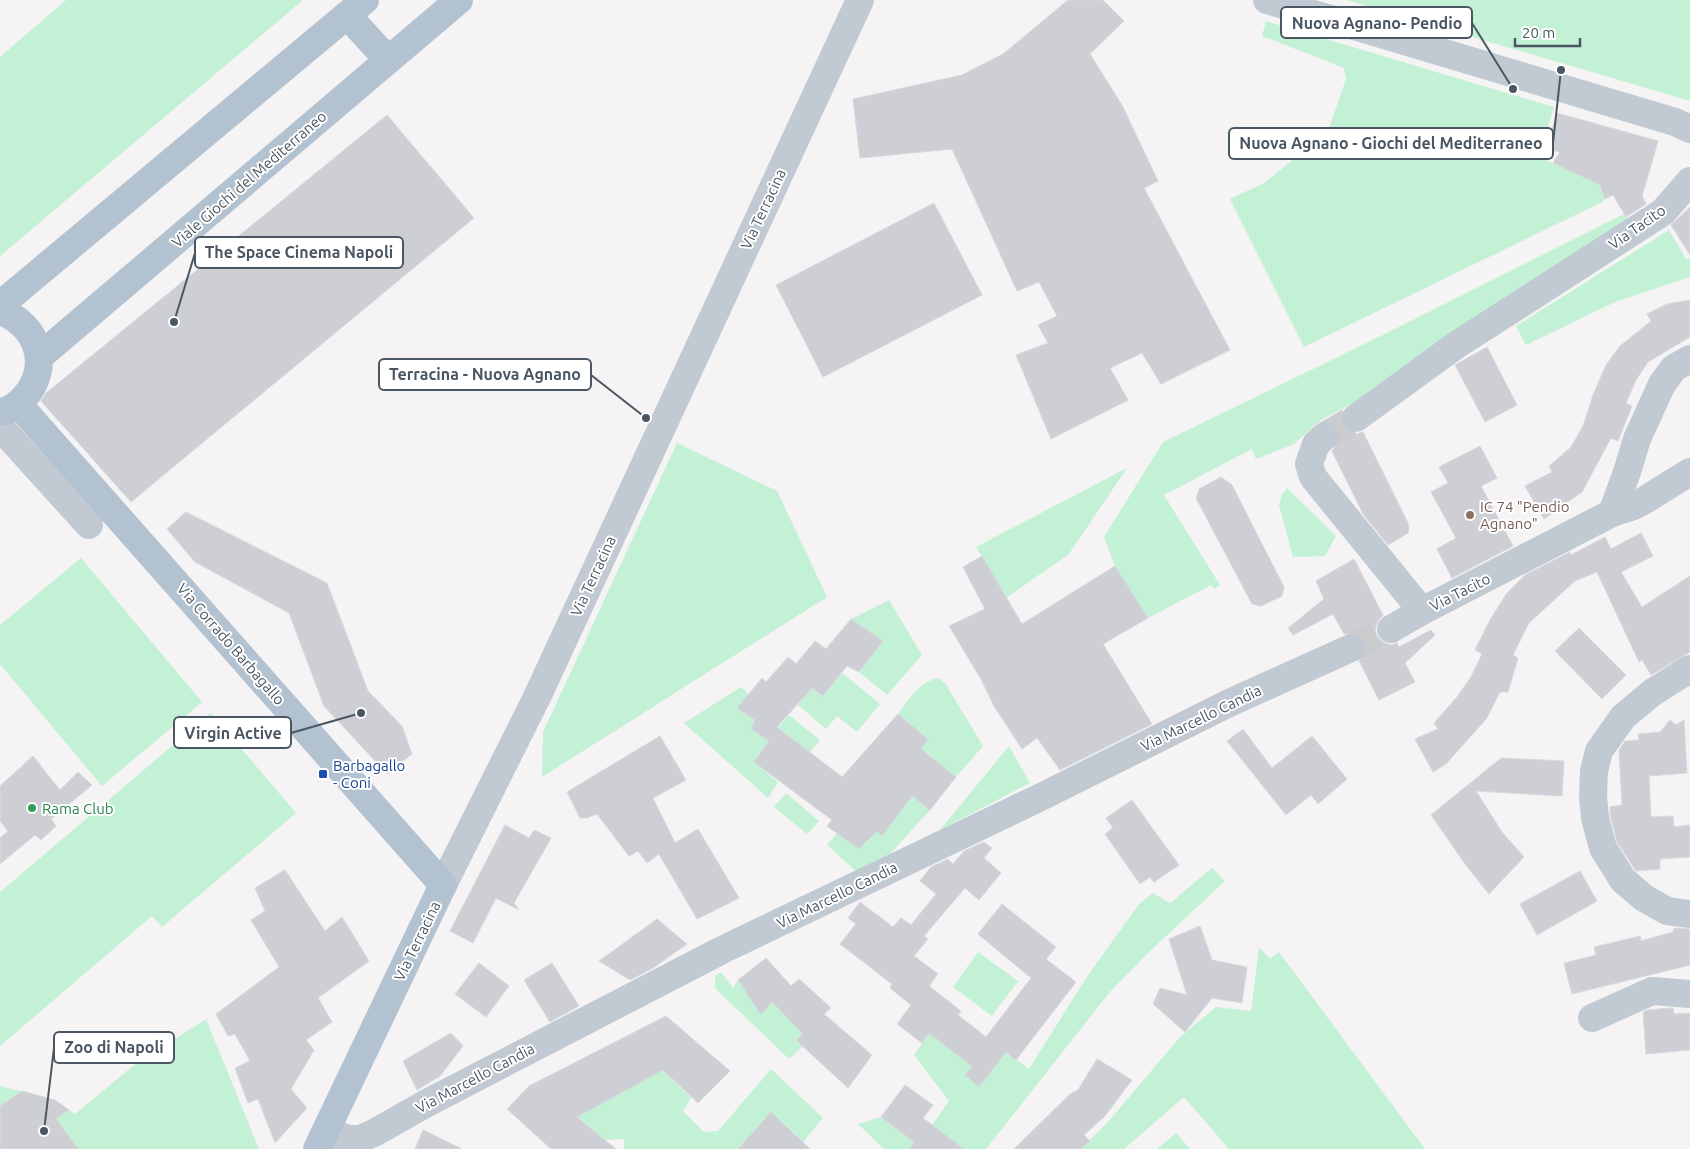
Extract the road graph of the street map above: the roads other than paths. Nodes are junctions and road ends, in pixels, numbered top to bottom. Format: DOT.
graph roads {
  1 [pos="459,0"];
  2 [pos="860,0"];
  3 [pos="1267,0"];
  4 [pos="356,7"];
  5 [pos="388,60"];
  6 [pos="1690,129"];
  7 [pos="1690,181"];
  8 [pos="0,305"];
  9 [pos="0,311"];
  10 [pos="39,357"];
  11 [pos="1690,359"];
  12 [pos="9,408"];
  13 [pos="1356,418"];
  14 [pos="0,427"];
  15 [pos="1324,436"];
  16 [pos="1690,472"];
  17 [pos="1612,514"];
  18 [pos="89,525"];
  19 [pos="1422,611"];
  20 [pos="1391,629"];
  21 [pos="1351,648"];
  22 [pos="1688,677"];
  23 [pos="443,885"];
  24 [pos="1690,914"];
  25 [pos="1690,994"];
  26 [pos="1592,1018"];
  27 [pos="322,1140"];
  1 -- 5 [label="main road, Viale Giochi del Mediterraneo"];
  2 -- 23 [label="street, Via Terracina"];
  3 -- 6 [label="street"];
  4 -- 5 [label="main road"];
  4 -- 8 [label="main road"];
  5 -- 10 [label="main road, Viale Giochi del Mediterraneo"];
  7 -- 13 [label="street, Via Tacito"];
  9 -- 10 [label="main road"];
  10 -- 12 [label="main road"];
  11 -- 17 [label="street"];
  12 -- 23 [label="main road, Via Corrado Barbagallo"];
  14 -- 18 [label="street"];
  15 -- 19 [label="street, Via Tacito"];
  16 -- 17 [label="street, Via Tacito"];
  17 -- 19 [label="street, Via Tacito"];
  19 -- 20 [label="street"];
  21 -- 27 [label="street, Via Marcello Candia"];
  22 -- 24 [label="street"];
  23 -- 27 [label="main road, Via Terracina"];
  25 -- 26 [label="street"];
}
